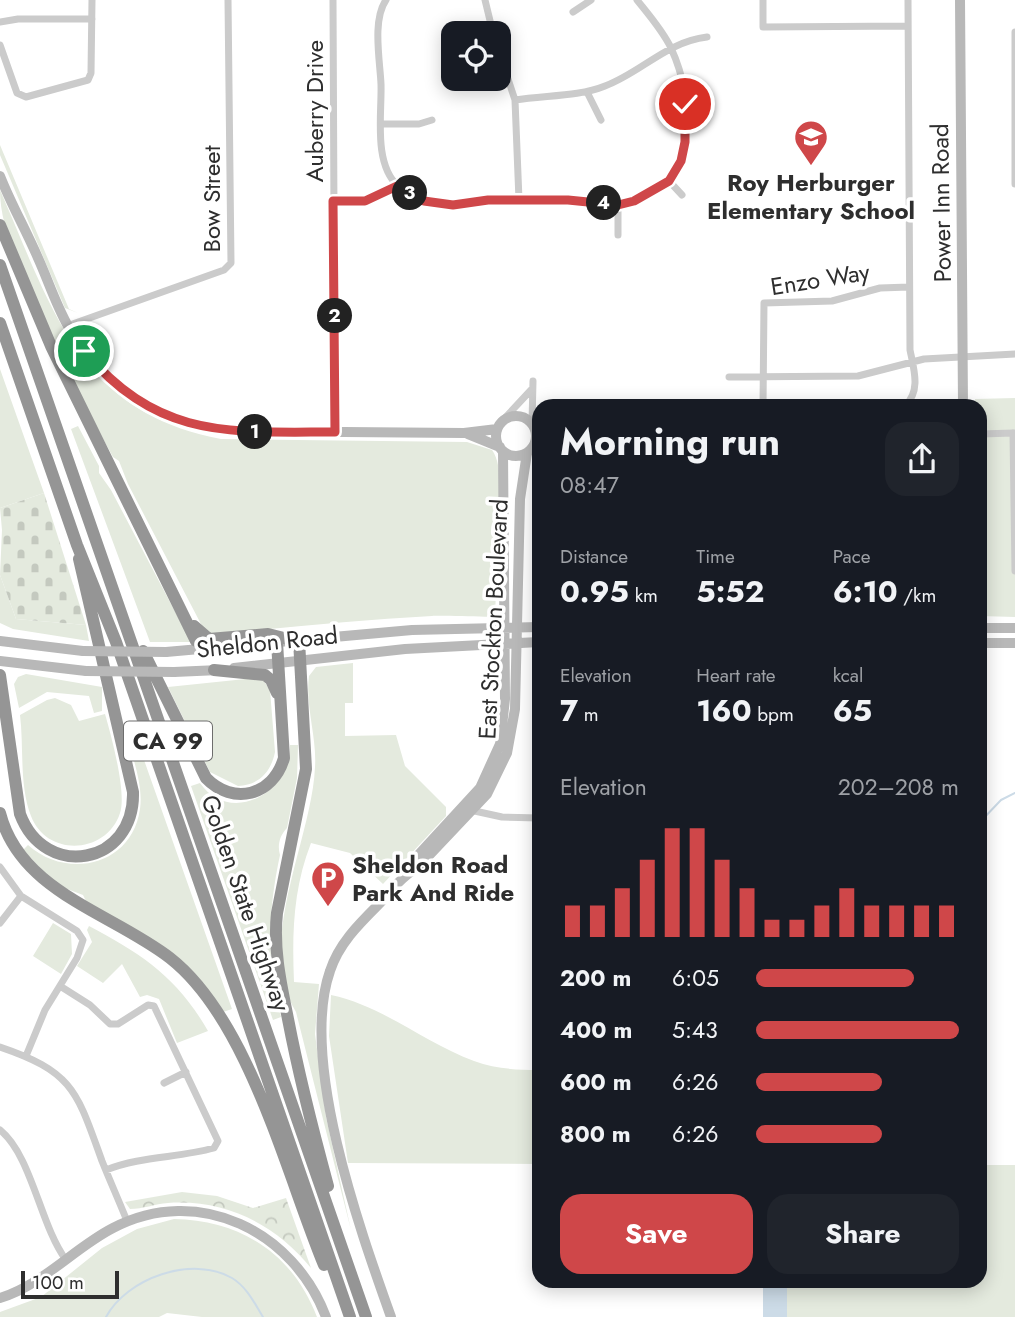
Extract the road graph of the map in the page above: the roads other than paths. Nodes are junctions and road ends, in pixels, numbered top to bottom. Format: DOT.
graph roads {
  1 [pos="92,0"];
  2 [pos="228,0"];
  3 [pos="332,0"];
  4 [pos="386,0"];
  5 [pos="485,0"];
  6 [pos="591,0"];
  7 [pos="637,0"];
  8 [pos="763,0"];
  9 [pos="908,0"];
  10 [pos="960,0"];
  11 [pos="573,12"];
  12 [pos="92,19"];
  13 [pos="490,21"];
  14 [pos="0,22"];
  15 [pos="908,26"];
  16 [pos="1015,32"];
  17 [pos="707,37"];
  18 [pos="0,45"];
  19 [pos="671,47"];
  20 [pos="511,88"];
  21 [pos="587,92"];
  22 [pos="515,100"];
  23 [pos="432,120"];
  24 [pos="601,120"];
  25 [pos="382,124"];
  26 [pos="0,176"];
  27 [pos="669,181"];
  28 [pos="1015,184"];
  29 [pos="397,186"];
  30 [pos="682,195"];
  31 [pos="333,201"];
  32 [pos="519,201"];
  33 [pos="618,205"];
  34 [pos="0,225"];
  35 [pos="618,235"];
  36 [pos="0,265"];
  37 [pos="909,287"];
  38 [pos="0,323"];
  39 [pos="67,326"];
  40 [pos="1015,354"];
  41 [pos="963,356"];
  42 [pos="912,362"];
  43 [pos="729,377"];
  44 [pos="765,377"];
  45 [pos="763,399"];
  46 [pos="913,399"];
  47 [pos="963,399"];
  48 [pos="505,419"];
  49 [pos="532,424"];
  50 [pos="497,429"];
  51 [pos="335,432"];
  52 [pos="464,433"];
  53 [pos="987,433"];
  54 [pos="1014,433"];
  55 [pos="532,444"];
  56 [pos="502,449"];
  57 [pos="527,453"];
  58 [pos="505,508"];
  59 [pos="77,545"];
  60 [pos="1015,571"];
  61 [pos="518,577"];
  62 [pos="118,599"];
  63 [pos="186,615"];
  64 [pos="504,628"];
  65 [pos="517,628"];
  66 [pos="532,628"];
  67 [pos="987,628"];
  68 [pos="1015,628"];
  69 [pos="0,640"];
  70 [pos="295,640"];
  71 [pos="277,642"];
  72 [pos="532,642"];
  73 [pos="517,643"];
  74 [pos="987,643"];
  75 [pos="1015,643"];
  76 [pos="504,644"];
  77 [pos="212,649"];
  78 [pos="0,661"];
  79 [pos="299,661"];
  80 [pos="278,664"];
  81 [pos="214,670"];
  82 [pos="0,675"];
  83 [pos="282,706"];
  84 [pos="468,809"];
  85 [pos="0,813"];
  86 [pos="532,818"];
  87 [pos="0,867"];
  88 [pos="21,896"];
  89 [pos="0,923"];
  90 [pos="60,986"];
  91 [pos="0,1047"];
  92 [pos="26,1056"];
  93 [pos="186,1073"];
  94 [pos="164,1083"];
  95 [pos="0,1130"];
  96 [pos="106,1170"];
  97 [pos="330,1218"];
  98 [pos="127,1222"];
  99 [pos="66,1260"];
  100 [pos="0,1298"];
  101 [pos="326,1317"];
  102 [pos="348,1317"];
  103 [pos="366,1317"];
  104 [pos="391,1317"];
  1 -- 12 [label="street"];
  2 -- 39 [label="street, Bow Street"];
  3 -- 31 [label="street, Auberry Drive"];
  4 -- 25 [label="street"];
  5 -- 13 [label="street"];
  6 -- 11 [label="street"];
  7 -- 19 [label="street"];
  8 -- 15 [label="street"];
  9 -- 15 [label="street"];
  10 -- 41 [label="street, Power Inn Road"];
  12 -- 14 [label="street"];
  12 -- 18 [label="street"];
  15 -- 37 [label="street"];
  16 -- 28 [label="street"];
  17 -- 19 [label="street"];
  19 -- 21 [label="street"];
  19 -- 27 [label="street"];
  20 -- 22 [label="street"];
  21 -- 22 [label="street"];
  21 -- 24 [label="street"];
  22 -- 32 [label="street"];
  23 -- 25 [label="street"];
  25 -- 29 [label="street"];
  26 -- 39 [label="street"];
  27 -- 30 [label="street"];
  27 -- 33 [label="street"];
  29 -- 31 [label="street"];
  29 -- 32 [label="street"];
  31 -- 51 [label="street, Auberry Drive"];
  32 -- 33 [label="street"];
  33 -- 35 [label="street"];
  34 -- 63 [label="highway"];
  36 -- 62 [label="highway, Golden State Highway / CA 99"];
  37 -- 42 [label="street"];
  37 -- 44 [label="street, Enzo Way"];
  38 -- 59 [label="highway, Golden State Highway / CA 99"];
  39 -- 51 [label="street"];
  40 -- 41 [label="street"];
  41 -- 42 [label="street"];
  41 -- 47 [label="street, Power Inn Road"];
  42 -- 44 [label="street"];
  42 -- 46 [label="street"];
  43 -- 44 [label="street"];
  44 -- 45 [label="street"];
  48 -- 49 [label="street"];
  48 -- 49 [label="street"];
  48 -- 50 [label="street"];
  50 -- 52 [label="street"];
  50 -- 56 [label="street"];
  51 -- 52 [label="street"];
  52 -- 56 [label="street"];
  53 -- 54 [label="street"];
  54 -- 60 [label="street"];
  55 -- 57 [label="street"];
  56 -- 57 [label="street"];
  56 -- 58 [label="street, East Stockton Boulevard"];
  57 -- 61 [label="street, East Stockton Boulevard"];
  58 -- 61 [label="street"];
  58 -- 64 [label="street, East Stockton Boulevard"];
  59 -- 82 [label="highway"];
  59 -- 102 [label="highway, Golden State Highway / CA 99"];
  61 -- 65 [label="street, East Stockton Boulevard"];
  62 -- 83 [label="highway"];
  62 -- 97 [label="highway, Golden State Highway / CA 99"];
  63 -- 70 [label="highway"];
  63 -- 77 [label="highway"];
  64 -- 65 [label="street, Sheldon Road"];
  64 -- 70 [label="street, Sheldon Road"];
  64 -- 76 [label="street, East Stockton Boulevard"];
  65 -- 66 [label="street, Sheldon Road"];
  65 -- 73 [label="street, East Stockton Boulevard"];
  67 -- 68 [label="street"];
  69 -- 77 [label="street, Sheldon Road, bridge"];
  70 -- 71 [label="street, Sheldon Road"];
  70 -- 79 [label="highway"];
  71 -- 77 [label="street, Sheldon Road"];
  71 -- 80 [label="highway"];
  72 -- 73 [label="street, Sheldon Road"];
  73 -- 76 [label="street, Sheldon Road"];
  73 -- 84 [label="street, East Stockton Boulevard"];
  74 -- 75 [label="street"];
  76 -- 79 [label="street, Sheldon Road"];
  76 -- 84 [label="street, East Stockton Boulevard"];
  78 -- 81 [label="street, Sheldon Road, bridge"];
  79 -- 80 [label="street, Sheldon Road"];
  79 -- 97 [label="highway"];
  80 -- 81 [label="street, Sheldon Road"];
  80 -- 83 [label="highway"];
  81 -- 83 [label="highway"];
  84 -- 86 [label="street"];
  84 -- 104 [label="street, East Stockton Boulevard"];
  85 -- 102 [label="highway"];
  87 -- 88 [label="street"];
  88 -- 89 [label="street"];
  88 -- 90 [label="street"];
  90 -- 92 [label="street"];
  90 -- 93 [label="street"];
  91 -- 92 [label="street"];
  92 -- 96 [label="street"];
  93 -- 94 [label="street"];
  93 -- 96 [label="street"];
  95 -- 99 [label="street"];
  96 -- 98 [label="street"];
  97 -- 103 [label="highway, Golden State Highway / CA 99"];
  98 -- 99 [label="street"];
  98 -- 101 [label="street"];
  99 -- 100 [label="street"];
}
